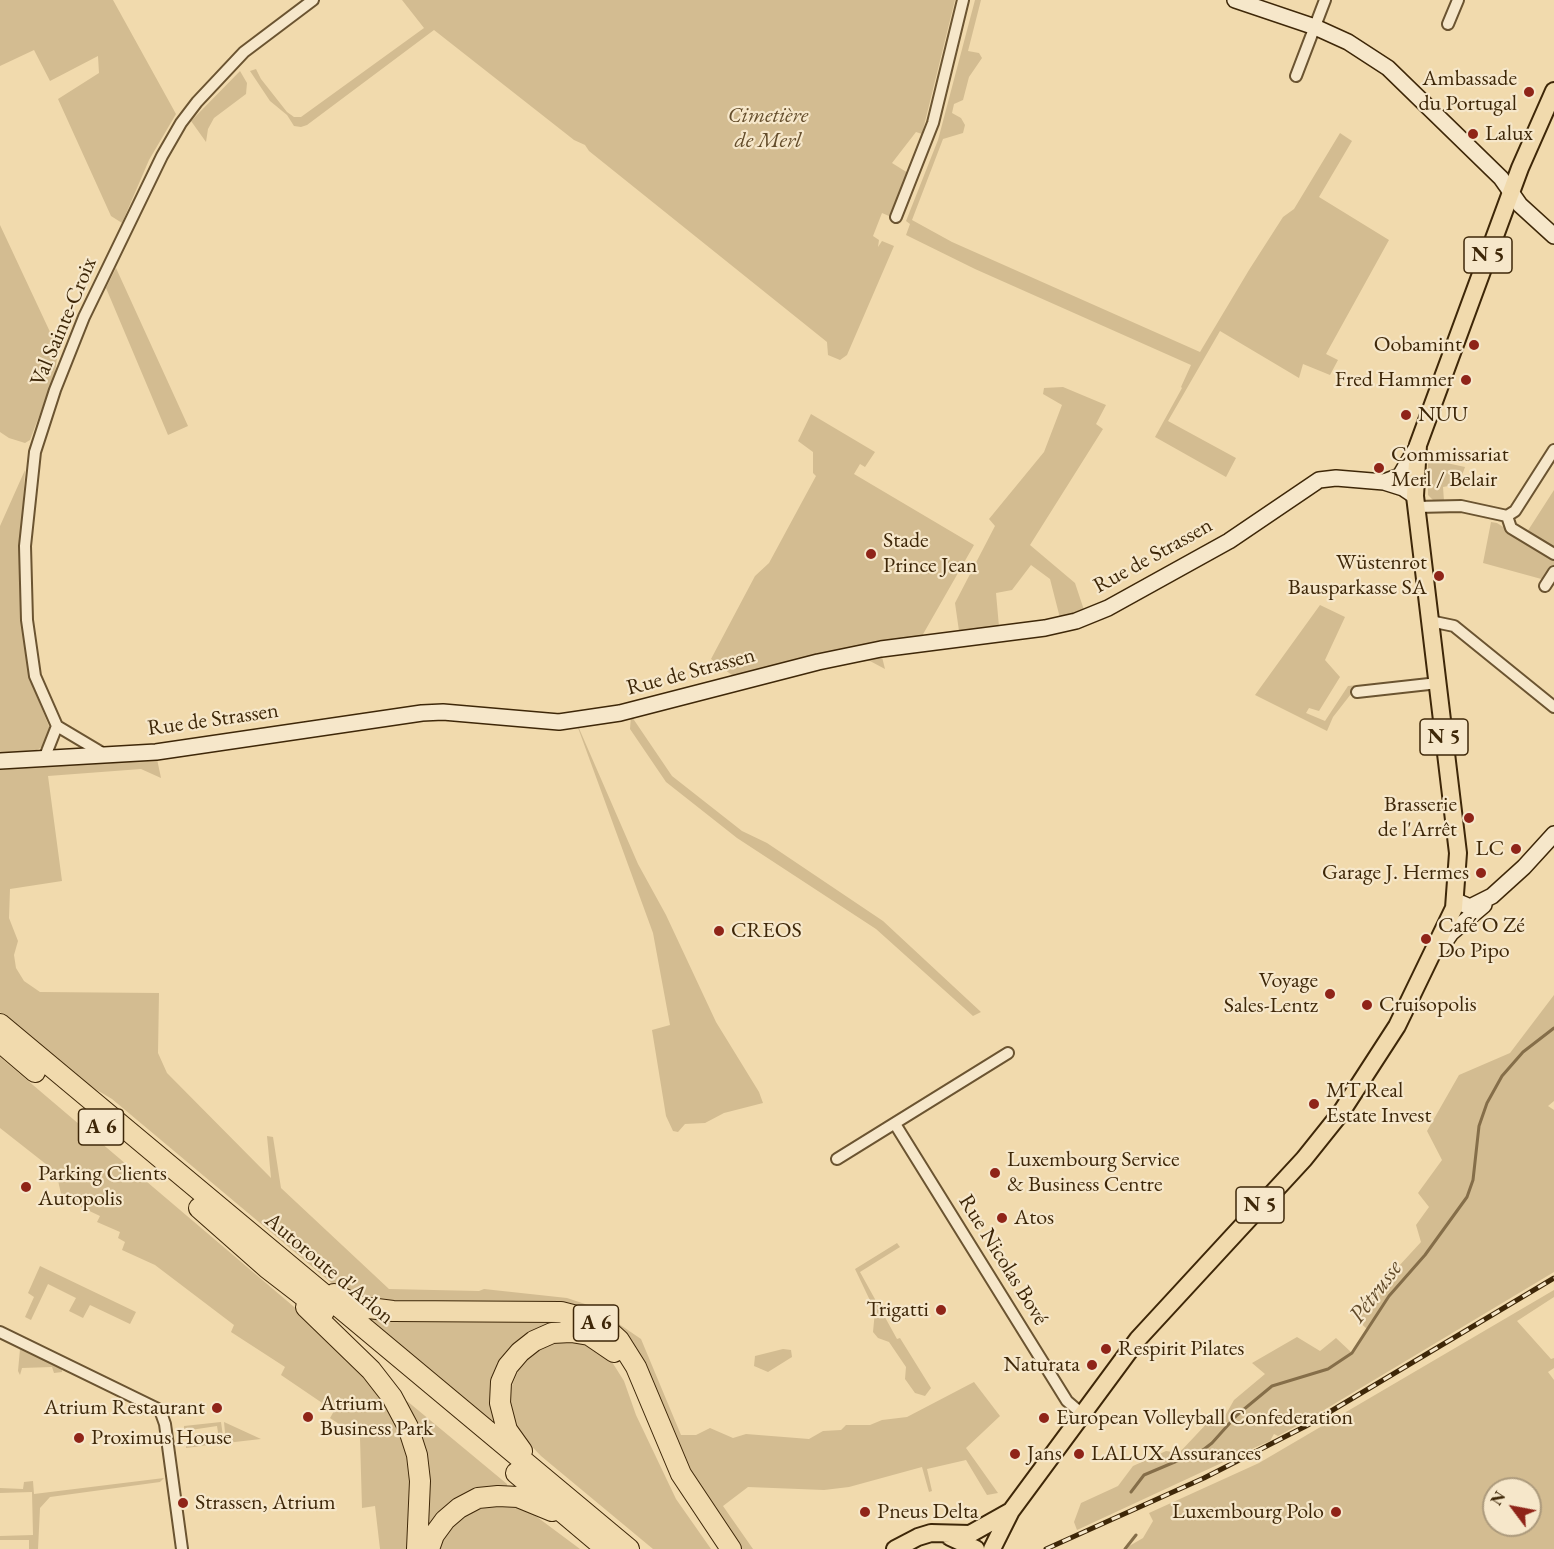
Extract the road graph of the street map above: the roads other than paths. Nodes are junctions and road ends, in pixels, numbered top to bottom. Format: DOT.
graph roads {
  1 [pos="313,0"];
  2 [pos="963,0"];
  3 [pos="1235,0"];
  4 [pos="1325,0"];
  5 [pos="1458,0"];
  6 [pos="1448,24"];
  7 [pos="1315,27"];
  8 [pos="1296,76"];
  9 [pos="1554,91"];
  10 [pos="1512,192"];
  11 [pos="897,217"];
  12 [pos="1554,236"];
  13 [pos="1418,445"];
  14 [pos="1554,450"];
  15 [pos="1550,464"];
  16 [pos="1354,479"];
  17 [pos="1384,482"];
  18 [pos="1416,502"];
  19 [pos="1506,516"];
  20 [pos="1554,554"];
  21 [pos="1554,572"];
  22 [pos="1545,586"];
  23 [pos="1430,621"];
  24 [pos="1438,683"];
  25 [pos="1357,692"];
  26 [pos="1554,707"];
  27 [pos="57,726"];
  28 [pos="110,756"];
  29 [pos="44,759"];
  30 [pos="0,761"];
  31 [pos="1554,834"];
  32 [pos="1491,896"];
  33 [pos="1456,901"];
  34 [pos="1420,983"];
  35 [pos="0,1024"];
  36 [pos="0,1042"];
  37 [pos="1008,1053"];
  38 [pos="895,1124"];
  39 [pos="837,1159"];
  40 [pos="267,1268"];
  41 [pos="308,1282"];
  42 [pos="0,1332"];
  43 [pos="1081,1413"];
  44 [pos="669,1450"];
  45 [pos="531,1468"];
  46 [pos="1011,1511"];
  47 [pos="582,1529"];
  48 [pos="946,1535"];
  49 [pos="182,1549"];
  50 [pos="417,1549"];
  51 [pos="429,1549"];
  52 [pos="606,1549"];
  53 [pos="628,1549"];
  54 [pos="719,1549"];
  55 [pos="731,1549"];
  56 [pos="736,1549"];
  57 [pos="895,1549"];
  58 [pos="976,1549"];
  59 [pos="992,1549"];
  1 -- 27 [label="street, Val Sainte-Croix"];
  2 -- 11 [label="street"];
  3 -- 7 [label="main road"];
  4 -- 7 [label="street"];
  5 -- 6 [label="street"];
  7 -- 8 [label="street"];
  7 -- 10 [label="main road"];
  9 -- 10 [label="main road, N 5"];
  10 -- 12 [label="main road"];
  10 -- 13 [label="main road, N 5"];
  13 -- 17 [label="main road"];
  13 -- 18 [label="main road, N 5"];
  14 -- 15 [label="street"];
  15 -- 19 [label="street"];
  16 -- 17 [label="main road, Rue de Strassen"];
  16 -- 18 [label="main road, Rue de Strassen"];
  16 -- 28 [label="main road, Rue de Strassen"];
  17 -- 18 [label="main road, Rue de Strassen"];
  18 -- 19 [label="street"];
  18 -- 23 [label="main road, N 5"];
  19 -- 20 [label="street"];
  21 -- 22 [label="street"];
  23 -- 24 [label="main road, N 5"];
  23 -- 26 [label="street"];
  24 -- 25 [label="street"];
  24 -- 33 [label="main road, N 5"];
  27 -- 28 [label="street"];
  27 -- 29 [label="street"];
  28 -- 29 [label="main road, Rue de Strassen"];
  29 -- 30 [label="main road, Rue de Strassen"];
  31 -- 32 [label="main road"];
  32 -- 33 [label="main road"];
  32 -- 34 [label="main road, N 5"];
  33 -- 34 [label="main road, N 5"];
  34 -- 43 [label="main road, N 5"];
  35 -- 41 [label="highway, Autoroute d'Arlon / A 6"];
  36 -- 40 [label="highway, Autoroute d'Arlon / A 6"];
  37 -- 38 [label="street"];
  38 -- 39 [label="street"];
  38 -- 43 [label="street, Rue Nicolas Bové"];
  40 -- 47 [label="highway, Autoroute d'Arlon / A 6"];
  40 -- 50 [label="highway, A 6"];
  41 -- 44 [label="highway, A 6"];
  41 -- 45 [label="highway, Autoroute d'Arlon / A 6"];
  42 -- 49 [label="street"];
  43 -- 46 [label="main road, N 5"];
  44 -- 55 [label="highway, A 6"];
  44 -- 56 [label="highway, A 6"];
  45 -- 53 [label="highway, Autoroute d'Arlon / A 6"];
  45 -- 54 [label="highway, A 6"];
  46 -- 48 [label="main road"];
  46 -- 59 [label="main road, N 5"];
  47 -- 51 [label="highway, A 6"];
  47 -- 52 [label="highway, Autoroute d'Arlon / A 6"];
  48 -- 57 [label="main road"];
  48 -- 58 [label="main road"];
}
